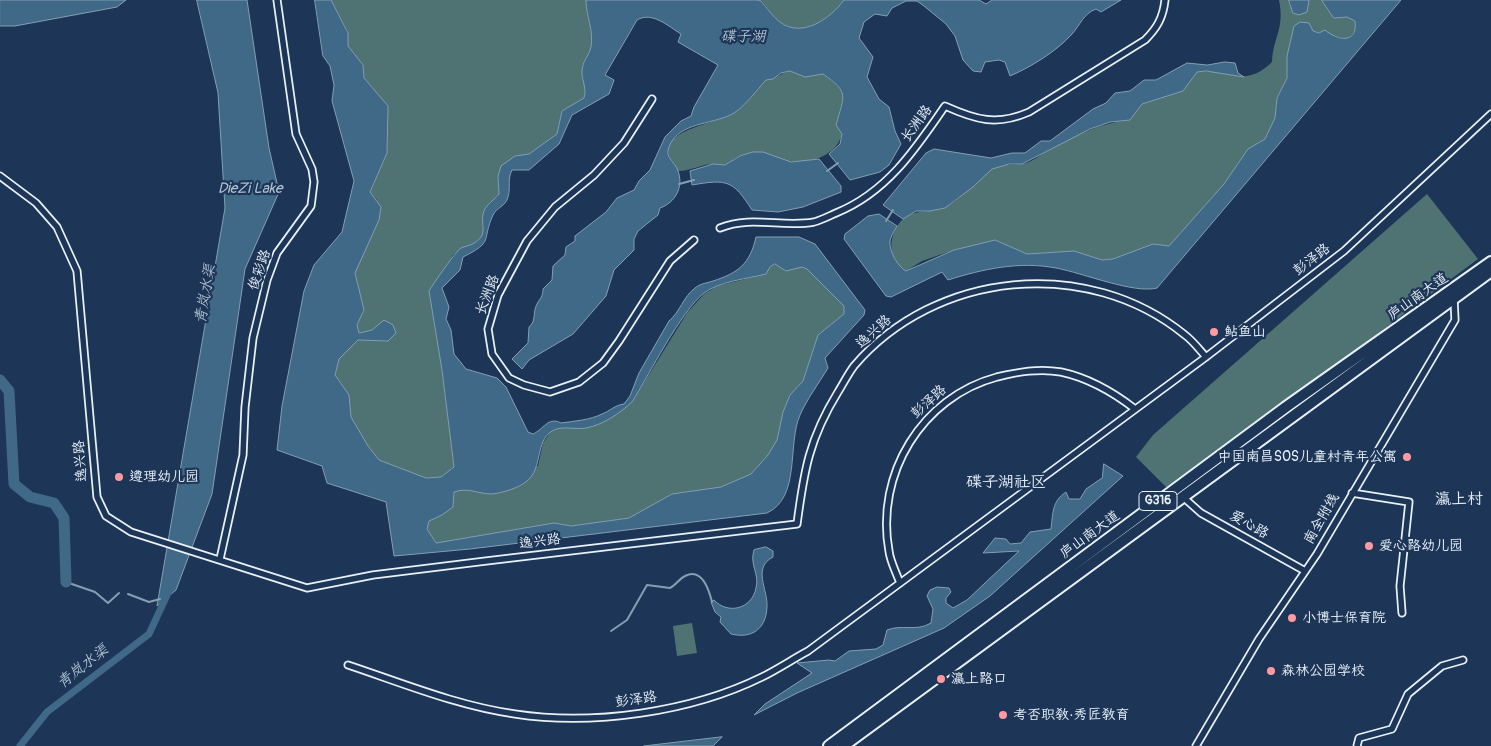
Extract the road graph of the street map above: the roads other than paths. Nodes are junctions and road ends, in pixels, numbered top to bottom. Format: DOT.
graph roads {
  1 [pos="277,0"];
  2 [pos="1165,0"];
  3 [pos="652,99"];
  4 [pos="1491,114"];
  5 [pos="0,176"];
  6 [pos="720,228"];
  7 [pos="694,240"];
  8 [pos="1491,262"];
  9 [pos="1491,272"];
  10 [pos="1454,299"];
  11 [pos="1206,356"];
  12 [pos="1135,409"];
  13 [pos="1352,493"];
  14 [pos="1183,497"];
  15 [pos="220,559"];
  16 [pos="1304,571"];
  17 [pos="900,583"];
  18 [pos="1402,613"];
  19 [pos="1463,660"];
  20 [pos="348,665"];
  21 [pos="829,746"];
  22 [pos="843,746"];
  23 [pos="1196,746"];
  24 [pos="1357,746"];
  1 -- 15 [label="street, 俊彩路"];
  2 -- 6 [label="street, 长洲路"];
  3 -- 7 [label="street, 长洲路"];
  4 -- 11 [label="street, 彭泽路"];
  5 -- 15 [label="street, 逸兴路"];
  8 -- 21 [label="highway, 庐山南大道 / G316"];
  9 -- 10 [label="highway, 庐山南大道 / G316"];
  10 -- 13 [label="street, 南全附线"];
  10 -- 14 [label="highway, 庐山南大道 / G316"];
  11 -- 12 [label="street, 彭泽路"];
  11 -- 15 [label="street, 逸兴路"];
  12 -- 17 [label="street, 彭泽路"];
  12 -- 17 [label="street, 彭泽路"];
  13 -- 16 [label="street, 南全附线"];
  13 -- 18 [label="street"];
  14 -- 16 [label="street, 爱心路"];
  14 -- 22 [label="highway, 庐山南大道 / G316"];
  16 -- 23 [label="street, 南全附线"];
  17 -- 20 [label="street, 彭泽路"];
  19 -- 24 [label="street"];
}
